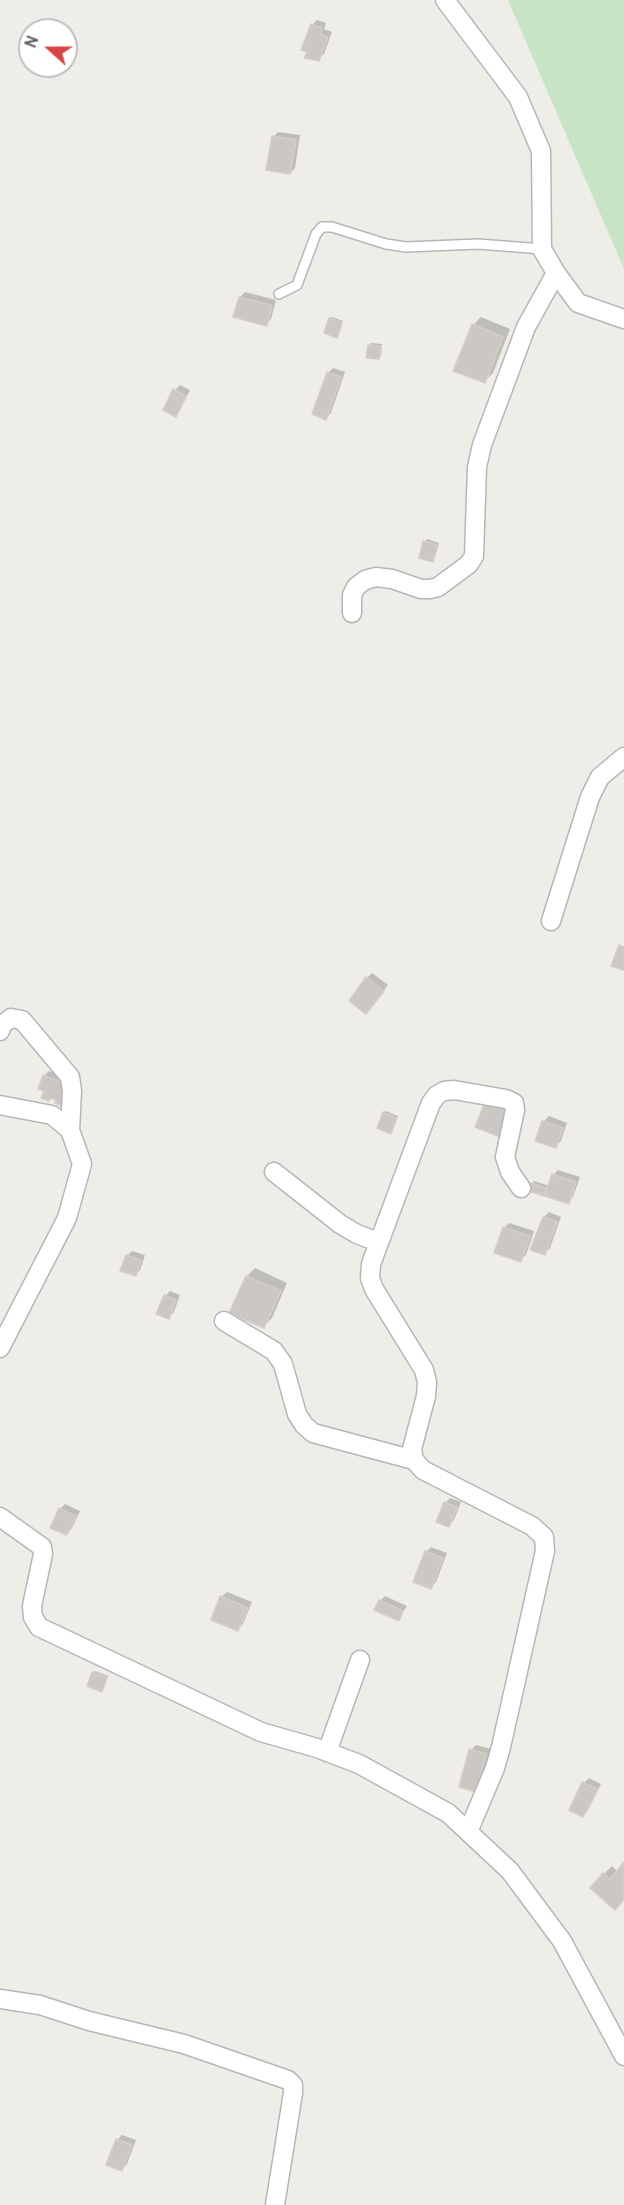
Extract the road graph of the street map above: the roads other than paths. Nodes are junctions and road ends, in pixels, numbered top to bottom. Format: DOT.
graph roads {
  1 [pos="445,0"];
  2 [pos="542,249"];
  3 [pos="556,273"];
  4 [pos="279,294"];
  5 [pos="624,319"];
  6 [pos="352,613"];
  7 [pos="624,757"];
  8 [pos="551,921"];
  9 [pos="0,1031"];
  10 [pos="0,1105"];
  11 [pos="70,1130"];
  12 [pos="274,1173"];
  13 [pos="521,1188"];
  14 [pos="378,1242"];
  15 [pos="224,1321"];
  16 [pos="0,1348"];
  17 [pos="414,1460"];
  18 [pos="0,1517"];
  19 [pos="360,1659"];
  20 [pos="327,1752"];
  21 [pos="468,1832"];
  22 [pos="0,1999"];
  23 [pos="624,2056"];
  24 [pos="275,2205"];
  1 -- 2 [label="street"];
  2 -- 3 [label="street"];
  2 -- 4 [label="lane"];
  3 -- 5 [label="street"];
  3 -- 6 [label="street"];
  7 -- 8 [label="street"];
  9 -- 11 [label="street"];
  10 -- 11 [label="street"];
  11 -- 16 [label="street"];
  12 -- 14 [label="street"];
  13 -- 14 [label="street"];
  14 -- 17 [label="street"];
  15 -- 17 [label="street"];
  17 -- 21 [label="street"];
  18 -- 20 [label="street"];
  19 -- 20 [label="street"];
  20 -- 21 [label="street"];
  21 -- 23 [label="street"];
  22 -- 24 [label="street"];
}
